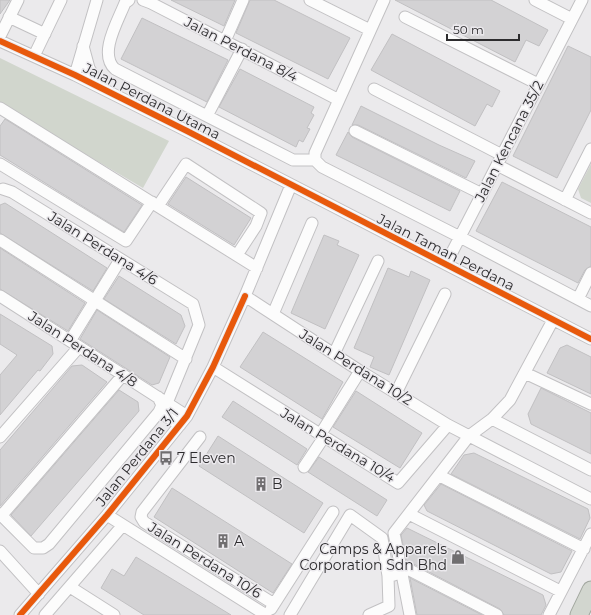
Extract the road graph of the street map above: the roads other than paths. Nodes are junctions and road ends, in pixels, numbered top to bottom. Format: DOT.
graph roads {
  1 [pos="18,0"];
  2 [pos="61,0"];
  3 [pos="97,0"];
  4 [pos="129,0"];
  5 [pos="143,0"];
  6 [pos="243,0"];
  7 [pos="310,0"];
  8 [pos="384,0"];
  9 [pos="535,0"];
  10 [pos="582,0"];
  11 [pos="10,17"];
  12 [pos="405,17"];
  13 [pos="572,19"];
  14 [pos="370,30"];
  15 [pos="45,34"];
  16 [pos="0,36"];
  17 [pos="0,41"];
  18 [pos="225,41"];
  19 [pos="83,46"];
  20 [pos="242,49"];
  21 [pos="34,56"];
  22 [pos="74,75"];
  23 [pos="538,84"];
  24 [pos="100,88"];
  25 [pos="374,89"];
  26 [pos="339,100"];
  27 [pos="1,110"];
  28 [pos="208,116"];
  29 [pos="355,131"];
  30 [pos="591,149"];
  31 [pos="315,160"];
  32 [pos="499,160"];
  33 [pos="0,164"];
  34 [pos="291,185"];
  35 [pos="1,188"];
  36 [pos="482,194"];
  37 [pos="565,200"];
  38 [pos="155,204"];
  39 [pos="591,213"];
  40 [pos="312,224"];
  41 [pos="460,236"];
  42 [pos="0,240"];
  43 [pos="237,255"];
  44 [pos="120,260"];
  45 [pos="378,261"];
  46 [pos="446,264"];
  47 [pos="258,268"];
  48 [pos="591,273"];
  49 [pos="445,294"];
  50 [pos="0,296"];
  51 [pos="245,296"];
  52 [pos="578,299"];
  53 [pos="95,301"];
  54 [pos="591,306"];
  55 [pos="273,314"];
  56 [pos="553,320"];
  57 [pos="591,340"];
  58 [pos="75,344"];
  59 [pos="334,354"];
  60 [pos="186,359"];
  61 [pos="213,367"];
  62 [pos="360,371"];
  63 [pos="526,373"];
  64 [pos="123,375"];
  65 [pos="396,393"];
  66 [pos="162,400"];
  67 [pos="591,404"];
  68 [pos="159,412"];
  69 [pos="187,416"];
  70 [pos="492,419"];
  71 [pos="180,425"];
  72 [pos="448,425"];
  73 [pos="322,436"];
  74 [pos="469,436"];
  75 [pos="0,437"];
  76 [pos="200,437"];
  77 [pos="304,467"];
  78 [pos="591,470"];
  79 [pos="440,476"];
  80 [pos="591,499"];
  81 [pos="333,512"];
  82 [pos="107,514"];
  83 [pos="409,514"];
  84 [pos="1,515"];
  85 [pos="123,525"];
  86 [pos="591,534"];
  87 [pos="584,549"];
  88 [pos="0,551"];
  89 [pos="401,569"];
  90 [pos="388,576"];
  91 [pos="70,587"];
  92 [pos="591,590"];
  93 [pos="560,591"];
  94 [pos="38,594"];
  95 [pos="274,604"];
  96 [pos="263,614"];
  97 [pos="20,615"];
  98 [pos="45,615"];
  99 [pos="114,615"];
  100 [pos="290,615"];
  101 [pos="369,615"];
  102 [pos="410,615"];
  103 [pos="497,615"];
  104 [pos="549,615"];
  105 [pos="579,615"];
  1 -- 11 [label="street"];
  2 -- 15 [label="street"];
  3 -- 19 [label="street"];
  4 -- 28 [label="street"];
  5 -- 18 [label="street, Jalan Perdana 8/4"];
  6 -- 18 [label="street"];
  7 -- 14 [label="street"];
  8 -- 14 [label="street"];
  9 -- 13 [label="street"];
  10 -- 13 [label="street, Jalan Kencana 35/2"];
  11 -- 15 [label="street"];
  11 -- 16 [label="street"];
  12 -- 23 [label="street"];
  13 -- 23 [label="street, Jalan Kencana 35/2"];
  14 -- 26 [label="street"];
  15 -- 21 [label="street"];
  17 -- 21 [label="street, Jalan Perdana Utama"];
  18 -- 20 [label="street, Jalan Perdana 8/4"];
  19 -- 22 [label="street"];
  19 -- 24 [label="street"];
  20 -- 26 [label="street, Jalan Perdana 8/4"];
  20 -- 28 [label="street"];
  21 -- 22 [label="street, Jalan Perdana Utama"];
  22 -- 24 [label="street, Jalan Perdana Utama"];
  23 -- 32 [label="street, Jalan Kencana 35/2"];
  24 -- 34 [label="street, Jalan Perdana Utama"];
  25 -- 32 [label="street"];
  26 -- 31 [label="street"];
  27 -- 38 [label="street"];
  28 -- 31 [label="street"];
  29 -- 36 [label="street"];
  30 -- 37 [label="street"];
  31 -- 41 [label="street"];
  32 -- 36 [label="street, Jalan Kencana 35/2"];
  32 -- 37 [label="street"];
  33 -- 38 [label="street"];
  34 -- 46 [label="street, Jalan Taman Perdana"];
  34 -- 47 [label="street, Jalan Perdana 3/1"];
  35 -- 44 [label="street, Jalan Perdana 4/6"];
  36 -- 41 [label="street, Jalan Kencana 35/2"];
  37 -- 39 [label="street"];
  38 -- 43 [label="street"];
  38 -- 43 [label="street"];
  40 -- 55 [label="street"];
  41 -- 46 [label="street, Jalan Kencana 35/2"];
  41 -- 52 [label="street"];
  42 -- 53 [label="street"];
  43 -- 47 [label="street"];
  44 -- 53 [label="street"];
  44 -- 60 [label="street, Jalan Perdana 4/6"];
  45 -- 59 [label="street"];
  46 -- 56 [label="street, Jalan Taman Perdana"];
  47 -- 51 [label="street, Jalan Perdana 3/1"];
  48 -- 52 [label="street"];
  49 -- 65 [label="street"];
  50 -- 58 [label="street, Jalan Perdana 4/8"];
  51 -- 55 [label="street, Jalan Perdana 10/2"];
  51 -- 61 [label="street, Jalan Perdana 3/1"];
  52 -- 54 [label="street"];
  53 -- 58 [label="street"];
  53 -- 60 [label="street"];
  55 -- 59 [label="street, Jalan Perdana 10/2"];
  56 -- 57 [label="street, Jalan Taman Perdana"];
  56 -- 63 [label="street"];
  58 -- 64 [label="street, Jalan Perdana 4/8"];
  58 -- 75 [label="street"];
  59 -- 62 [label="street, Jalan Perdana 10/2"];
  60 -- 66 [label="street"];
  61 -- 69 [label="street, Jalan Perdana 3/1"];
  61 -- 73 [label="street, Jalan Perdana 10/4"];
  62 -- 65 [label="street, Jalan Perdana 10/2"];
  62 -- 73 [label="street"];
  63 -- 67 [label="street"];
  63 -- 70 [label="street"];
  64 -- 66 [label="street, Jalan Perdana 4/8"];
  64 -- 84 [label="street"];
  65 -- 72 [label="street, Jalan Perdana 10/2"];
  66 -- 68 [label="street"];
  66 -- 69 [label="street, Jalan Perdana 4/8"];
  68 -- 71 [label="street"];
  68 -- 84 [label="street"];
  69 -- 71 [label="street, Jalan Perdana 3/1"];
  70 -- 74 [label="street"];
  70 -- 78 [label="street"];
  71 -- 82 [label="street, Jalan Perdana 3/1"];
  72 -- 73 [label="street, Jalan Perdana 10/4"];
  72 -- 74 [label="street, Jalan Perdana 10/2"];
  73 -- 77 [label="street"];
  74 -- 79 [label="street"];
  74 -- 80 [label="street, Jalan Perdana 10/2"];
  76 -- 95 [label="street, Jalan Perdana 10/6"];
  79 -- 83 [label="street"];
  79 -- 87 [label="street"];
  81 -- 95 [label="street, Jalan Perdana 10/6"];
  82 -- 85 [label="street"];
  82 -- 94 [label="street, Jalan Perdana 3/1"];
  83 -- 89 [label="street"];
  83 -- 93 [label="street"];
  85 -- 91 [label="street"];
  85 -- 96 [label="street"];
  86 -- 87 [label="street"];
  87 -- 93 [label="street"];
  88 -- 94 [label="street"];
  89 -- 90 [label="street"];
  89 -- 102 [label="street"];
  89 -- 103 [label="street"];
  90 -- 100 [label="street"];
  90 -- 101 [label="street"];
  91 -- 98 [label="street"];
  91 -- 99 [label="street"];
  92 -- 105 [label="highway"];
  93 -- 104 [label="street"];
  94 -- 97 [label="street, Jalan Perdana 3/1"];
  95 -- 96 [label="street, Jalan Perdana 10/6"];
}
